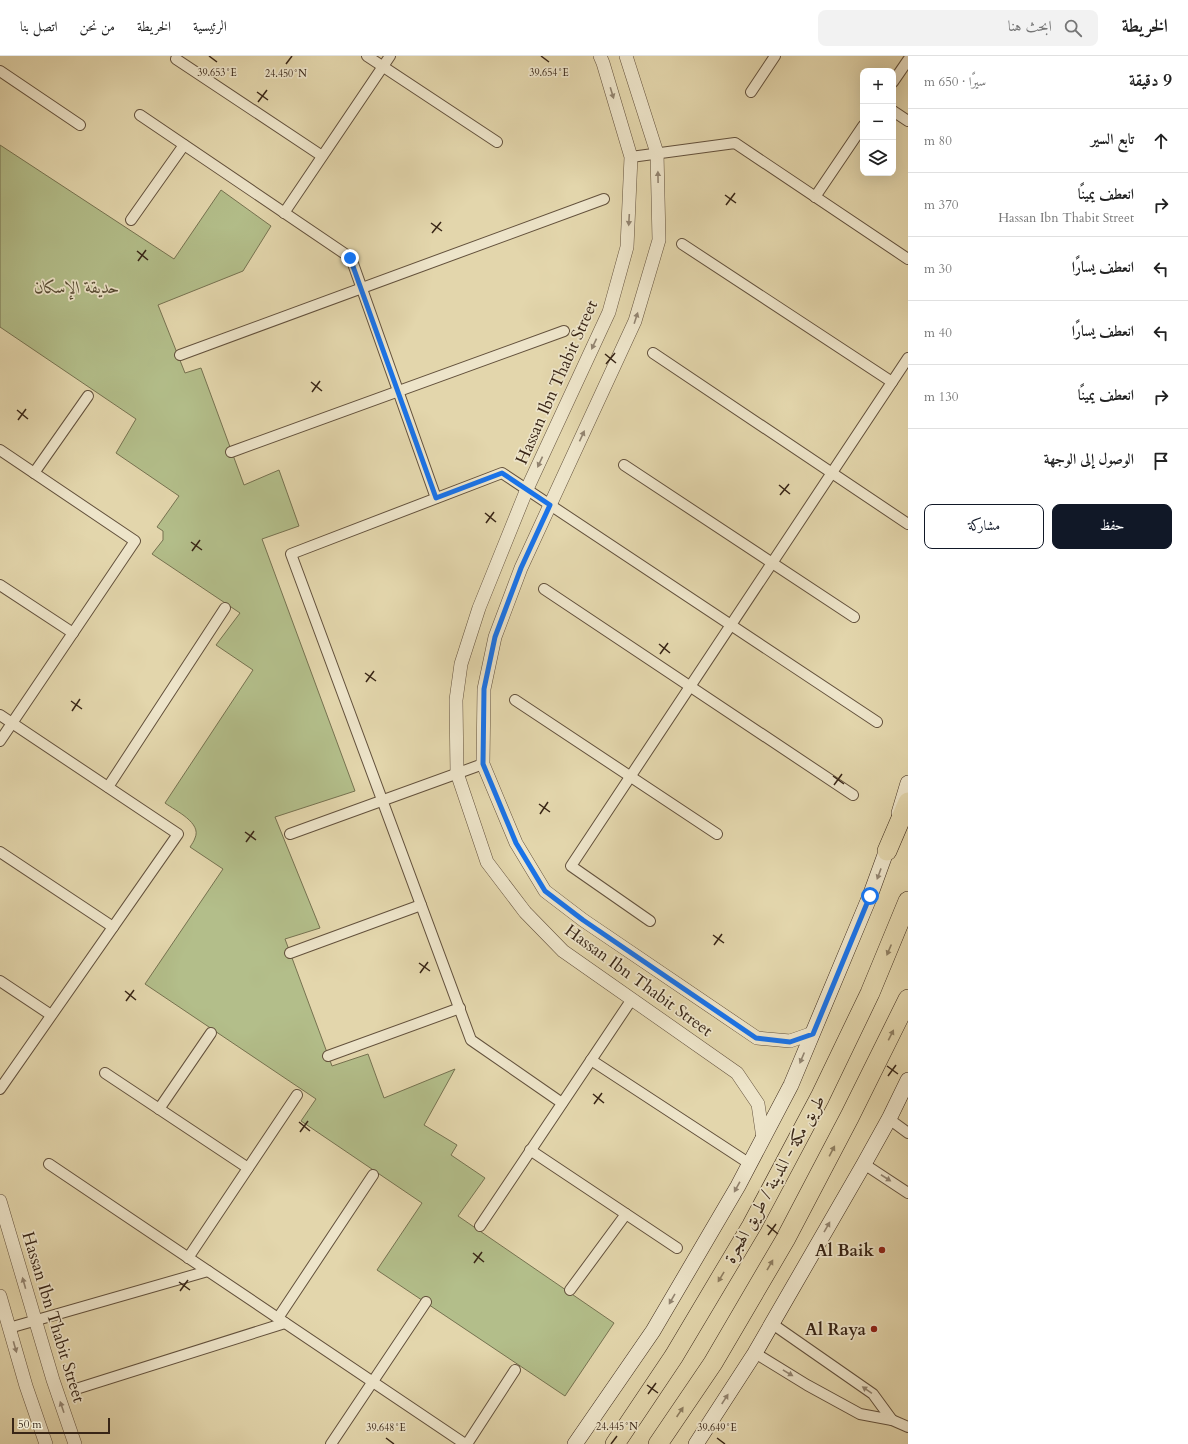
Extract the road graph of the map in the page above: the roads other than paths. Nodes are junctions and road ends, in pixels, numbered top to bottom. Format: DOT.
graph roads {
  1 [pos="367,56"];
  2 [pos="390,56"];
  3 [pos="600,56"];
  4 [pos="626,56"];
  5 [pos="775,56"];
  6 [pos="176,59"];
  7 [pos="908,60"];
  8 [pos="382,66"];
  9 [pos="0,71"];
  10 [pos="896,78"];
  11 [pos="751,92"];
  12 [pos="896,112"];
  13 [pos="140,115"];
  14 [pos="908,121"];
  15 [pos="80,125"];
  16 [pos="860,130"];
  17 [pos="497,142"];
  18 [pos="184,145"];
  19 [pos="657,153"];
  20 [pos="322,156"];
  21 [pos="631,157"];
  22 [pos="815,197"];
  23 [pos="604,199"];
  24 [pos="284,213"];
  25 [pos="131,220"];
  26 [pos="682,244"];
  27 [pos="908,259"];
  28 [pos="361,289"];
  29 [pos="564,331"];
  30 [pos="653,354"];
  31 [pos="180,355"];
  32 [pos="908,358"];
  33 [pos="892,382"];
  34 [pos="398,391"];
  35 [pos="88,396"];
  36 [pos="0,450"];
  37 [pos="231,452"];
  38 [pos="624,465"];
  39 [pos="34,473"];
  40 [pos="832,473"];
  41 [pos="527,489"];
  42 [pos="436,498"];
  43 [pos="550,505"];
  44 [pos="908,524"];
  45 [pos="772,563"];
  46 [pos="0,585"];
  47 [pos="544,590"];
  48 [pos="225,608"];
  49 [pos="854,617"];
  50 [pos="731,625"];
  51 [pos="73,633"];
  52 [pos="690,687"];
  53 [pos="515,700"];
  54 [pos="0,715"];
  55 [pos="877,722"];
  56 [pos="12,723"];
  57 [pos="0,741"];
  58 [pos="483,764"];
  59 [pos="457,773"];
  60 [pos="630,776"];
  61 [pos="908,783"];
  62 [pos="108,787"];
  63 [pos="853,795"];
  64 [pos="382,800"];
  65 [pos="908,802"];
  66 [pos="290,834"];
  67 [pos="717,834"];
  68 [pos="887,850"];
  69 [pos="0,852"];
  70 [pos="908,901"];
  71 [pos="421,905"];
  72 [pos="650,921"];
  73 [pos="113,927"];
  74 [pos="290,953"];
  75 [pos="0,981"];
  76 [pos="632,999"];
  77 [pos="908,999"];
  78 [pos="460,1008"];
  79 [pos="51,1015"];
  80 [pos="211,1033"];
  81 [pos="813,1034"];
  82 [pos="328,1056"];
  83 [pos="591,1060"];
  84 [pos="105,1073"];
  85 [pos="908,1080"];
  86 [pos="0,1089"];
  87 [pos="297,1095"];
  88 [pos="562,1103"];
  89 [pos="159,1109"];
  90 [pos="889,1119"];
  91 [pos="908,1133"];
  92 [pos="763,1138"];
  93 [pos="530,1150"];
  94 [pos="49,1164"];
  95 [pos="750,1164"];
  96 [pos="864,1164"];
  97 [pos="248,1168"];
  98 [pos="374,1175"];
  99 [pos="908,1193"];
  100 [pos="0,1201"];
  101 [pos="626,1214"];
  102 [pos="480,1226"];
  103 [pos="677,1248"];
  104 [pos="188,1258"];
  105 [pos="208,1271"];
  106 [pos="570,1290"];
  107 [pos="0,1296"];
  108 [pos="426,1302"];
  109 [pos="35,1321"];
  110 [pos="282,1321"];
  111 [pos="771,1323"];
  112 [pos="9,1328"];
  113 [pos="754,1353"];
  114 [pos="515,1370"];
  115 [pos="373,1382"];
  116 [pos="76,1389"];
  117 [pos="892,1420"];
  118 [pos="908,1427"];
  119 [pos="46,1444"];
  120 [pos="75,1444"];
  121 [pos="331,1444"];
  122 [pos="466,1444"];
  123 [pos="575,1444"];
  124 [pos="615,1444"];
  125 [pos="658,1444"];
  126 [pos="696,1444"];
  1 -- 8 [label="street"];
  2 -- 8 [label="street"];
  3 -- 21 [label="street, Hassan Ibn Thabit Street, one-way"];
  4 -- 19 [label="street, Hassan Ibn Thabit Street"];
  5 -- 11 [label="street"];
  6 -- 20 [label="street"];
  7 -- 10 [label="street"];
  8 -- 17 [label="street"];
  8 -- 20 [label="street"];
  9 -- 15 [label="street"];
  12 -- 14 [label="street"];
  13 -- 18 [label="street"];
  16 -- 22 [label="street"];
  18 -- 24 [label="street"];
  18 -- 25 [label="street"];
  19 -- 21 [label="street"];
  19 -- 22 [label="street"];
  43 -- 19 [label="street, Hassan Ibn Thabit Street, one-way"];
  20 -- 24 [label="street"];
  21 -- 41 [label="street, Hassan Ibn Thabit Street, one-way"];
  22 -- 27 [label="street"];
  23 -- 28 [label="street"];
  24 -- 28 [label="street"];
  26 -- 33 [label="street"];
  28 -- 31 [label="street"];
  28 -- 34 [label="street"];
  29 -- 34 [label="street"];
  30 -- 40 [label="street"];
  32 -- 33 [label="street"];
  33 -- 40 [label="street"];
  34 -- 37 [label="street"];
  34 -- 42 [label="street"];
  35 -- 39 [label="street"];
  36 -- 39 [label="street"];
  38 -- 45 [label="street"];
  39 -- 51 [label="street"];
  40 -- 44 [label="street"];
  40 -- 45 [label="street"];
  41 -- 42 [label="street"];
  41 -- 43 [label="street"];
  41 -- 59 [label="street, Hassan Ibn Thabit Street"];
  42 -- 64 [label="street"];
  43 -- 50 [label="street"];
  43 -- 58 [label="street, Hassan Ibn Thabit Street"];
  45 -- 49 [label="street"];
  45 -- 50 [label="street"];
  46 -- 51 [label="street"];
  47 -- 52 [label="street"];
  48 -- 62 [label="street"];
  50 -- 52 [label="street"];
  50 -- 55 [label="street"];
  51 -- 56 [label="street"];
  52 -- 60 [label="street"];
  52 -- 63 [label="street"];
  53 -- 60 [label="street"];
  54 -- 56 [label="street"];
  56 -- 57 [label="street"];
  56 -- 62 [label="street"];
  58 -- 59 [label="street"];
  58 -- 81 [label="street, Hassan Ibn Thabit Street"];
  59 -- 64 [label="street"];
  59 -- 76 [label="street, Hassan Ibn Thabit Street"];
  60 -- 67 [label="street"];
  60 -- 72 [label="street"];
  61 -- 68 [label="main road"];
  62 -- 73 [label="street"];
  64 -- 66 [label="street"];
  64 -- 71 [label="street"];
  65 -- 68 [label="highway"];
  68 -- 81 [label="main road, one-way"];
  69 -- 73 [label="street"];
  70 -- 124 [label="highway, طريق مكة - المدينة / طريق الهجرة, one-way"];
  71 -- 74 [label="street"];
  71 -- 78 [label="street"];
  73 -- 79 [label="street"];
  75 -- 79 [label="street"];
  76 -- 83 [label="street"];
  76 -- 92 [label="street, Hassan Ibn Thabit Street"];
  125 -- 77 [label="highway, one-way"];
  78 -- 82 [label="street"];
  78 -- 88 [label="street"];
  79 -- 86 [label="street"];
  80 -- 89 [label="street"];
  81 -- 92 [label="main road, one-way"];
  83 -- 88 [label="street"];
  83 -- 95 [label="street"];
  84 -- 89 [label="street"];
  85 -- 90 [label="main road"];
  87 -- 97 [label="street"];
  88 -- 93 [label="street"];
  89 -- 97 [label="street"];
  90 -- 91 [label="street"];
  90 -- 96 [label="main road"];
  92 -- 95 [label="main road"];
  93 -- 101 [label="street"];
  93 -- 102 [label="street"];
  94 -- 104 [label="street"];
  95 -- 123 [label="main road, one-way"];
  96 -- 99 [label="street, one-way"];
  111 -- 96 [label="main road, one-way"];
  97 -- 104 [label="street"];
  98 -- 110 [label="street"];
  109 -- 100 [label="street, Hassan Ibn Thabit Street, one-way"];
  101 -- 103 [label="street"];
  101 -- 106 [label="street"];
  104 -- 105 [label="street"];
  105 -- 109 [label="street"];
  105 -- 110 [label="street"];
  107 -- 112 [label="street"];
  108 -- 115 [label="street"];
  109 -- 112 [label="street"];
  120 -- 109 [label="street, Hassan Ibn Thabit Street, one-way"];
  110 -- 115 [label="street"];
  110 -- 116 [label="street"];
  111 -- 113 [label="main road"];
  117 -- 111 [label="street, one-way"];
  112 -- 119 [label="street, one-way"];
  113 -- 117 [label="street, one-way"];
  126 -- 113 [label="main road, one-way"];
  114 -- 122 [label="street"];
  115 -- 121 [label="street"];
  115 -- 122 [label="street"];
  117 -- 118 [label="street"];
}
